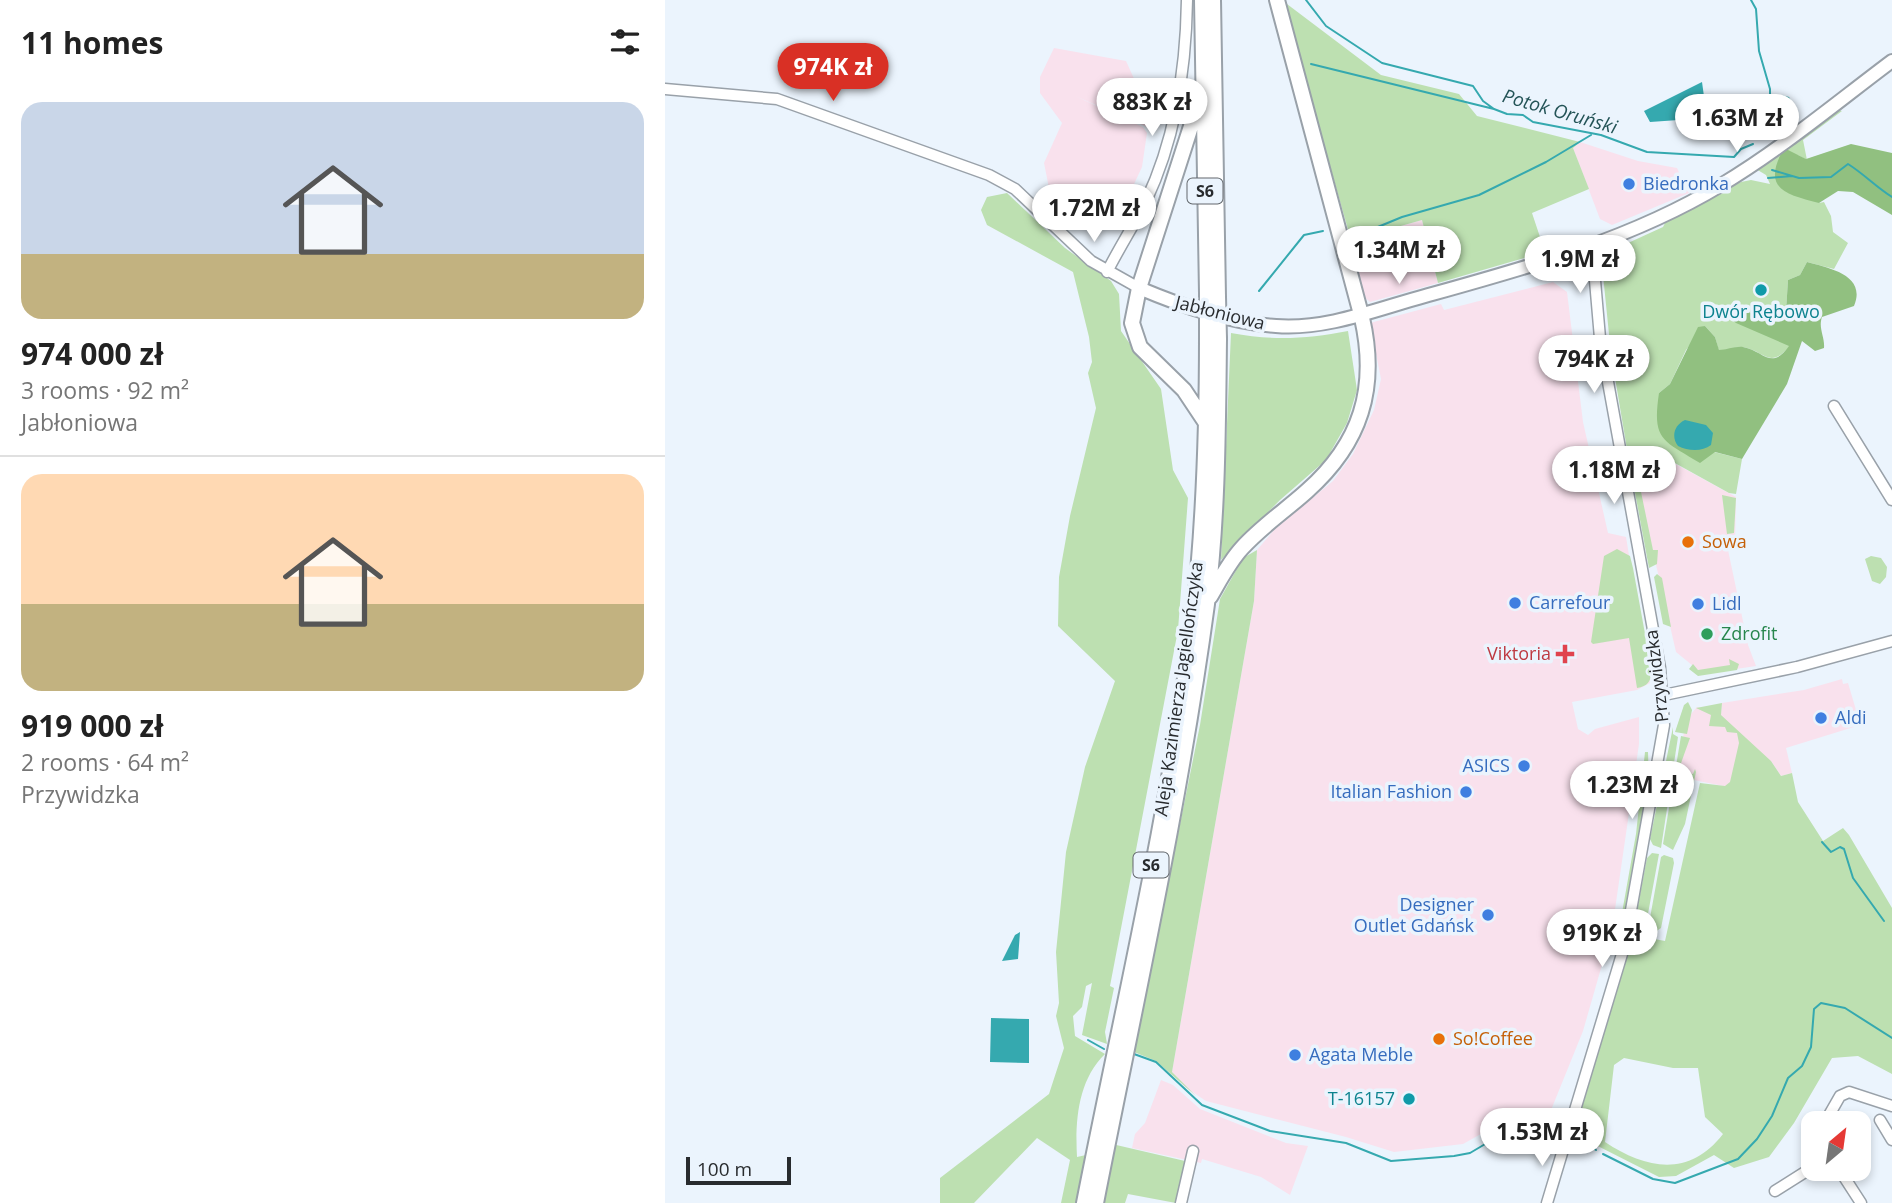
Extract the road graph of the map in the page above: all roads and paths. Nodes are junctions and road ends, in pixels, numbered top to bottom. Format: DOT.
graph roads {
  1 [pos="1187,0"];
  2 [pos="1202,0"];
  3 [pos="1213,0"];
  4 [pos="1277,0"];
  5 [pos="1892,61"];
  6 [pos="665,89"];
  7 [pos="1203,89"];
  8 [pos="1592,246"];
  9 [pos="1571,253"];
  10 [pos="1593,262"];
  11 [pos="1107,272"];
  12 [pos="1139,288"];
  13 [pos="1213,295"];
  14 [pos="1360,314"];
  15 [pos="1213,338"];
  16 [pos="1833,406"];
  17 [pos="1206,423"];
  18 [pos="1892,500"];
  19 [pos="1207,601"];
  20 [pos="1892,641"];
  21 [pos="1664,695"];
  22 [pos="1892,1106"];
  23 [pos="1831,1111"];
  24 [pos="1880,1120"];
  25 [pos="1892,1140"];
  26 [pos="1193,1151"];
  27 [pos="1801,1175"];
  28 [pos="1847,1181"];
  29 [pos="1775,1191"];
  30 [pos="1084,1203"];
  31 [pos="1096,1203"];
  32 [pos="1181,1203"];
  33 [pos="1547,1203"];
  34 [pos="1861,1203"];
  1 -- 11 [label="street"];
  2 -- 7 [label="highway, Aleja Kazimierza Jagiellończyka / S6"];
  3 -- 13 [label="highway, Aleja Kazimierza Jagiellończyka / S6"];
  4 -- 14 [label="highway"];
  5 -- 8 [label="main road, Jabłoniowa"];
  6 -- 11 [label="street, Jabłoniowa"];
  7 -- 12 [label="highway"];
  7 -- 13 [label="highway, Aleja Kazimierza Jagiellończyka / S6"];
  8 -- 9 [label="main road, Jabłoniowa"];
  8 -- 10 [label="street, Przywidzka"];
  9 -- 10 [label="main road"];
  9 -- 14 [label="main road, Jabłoniowa"];
  10 -- 21 [label="street, Przywidzka"];
  11 -- 12 [label="street, Jabłoniowa"];
  12 -- 14 [label="main road, Jabłoniowa"];
  12 -- 17 [label="highway"];
  13 -- 15 [label="highway, Aleja Kazimierza Jagiellończyka / S6, bridge"];
  14 -- 19 [label="highway"];
  15 -- 17 [label="highway, Aleja Kazimierza Jagiellończyka / S6"];
  15 -- 19 [label="highway, Aleja Kazimierza Jagiellończyka / S6"];
  16 -- 18 [label="street"];
  17 -- 30 [label="highway, Aleja Kazimierza Jagiellończyka / S6"];
  19 -- 31 [label="highway, Aleja Kazimierza Jagiellończyka / S6"];
  20 -- 21 [label="street"];
  21 -- 33 [label="street, Przywidzka"];
  22 -- 23 [label="street"];
  24 -- 25 [label="street"];
  26 -- 32 [label="street"];
  27 -- 29 [label="street"];
  28 -- 34 [label="street"];
}
